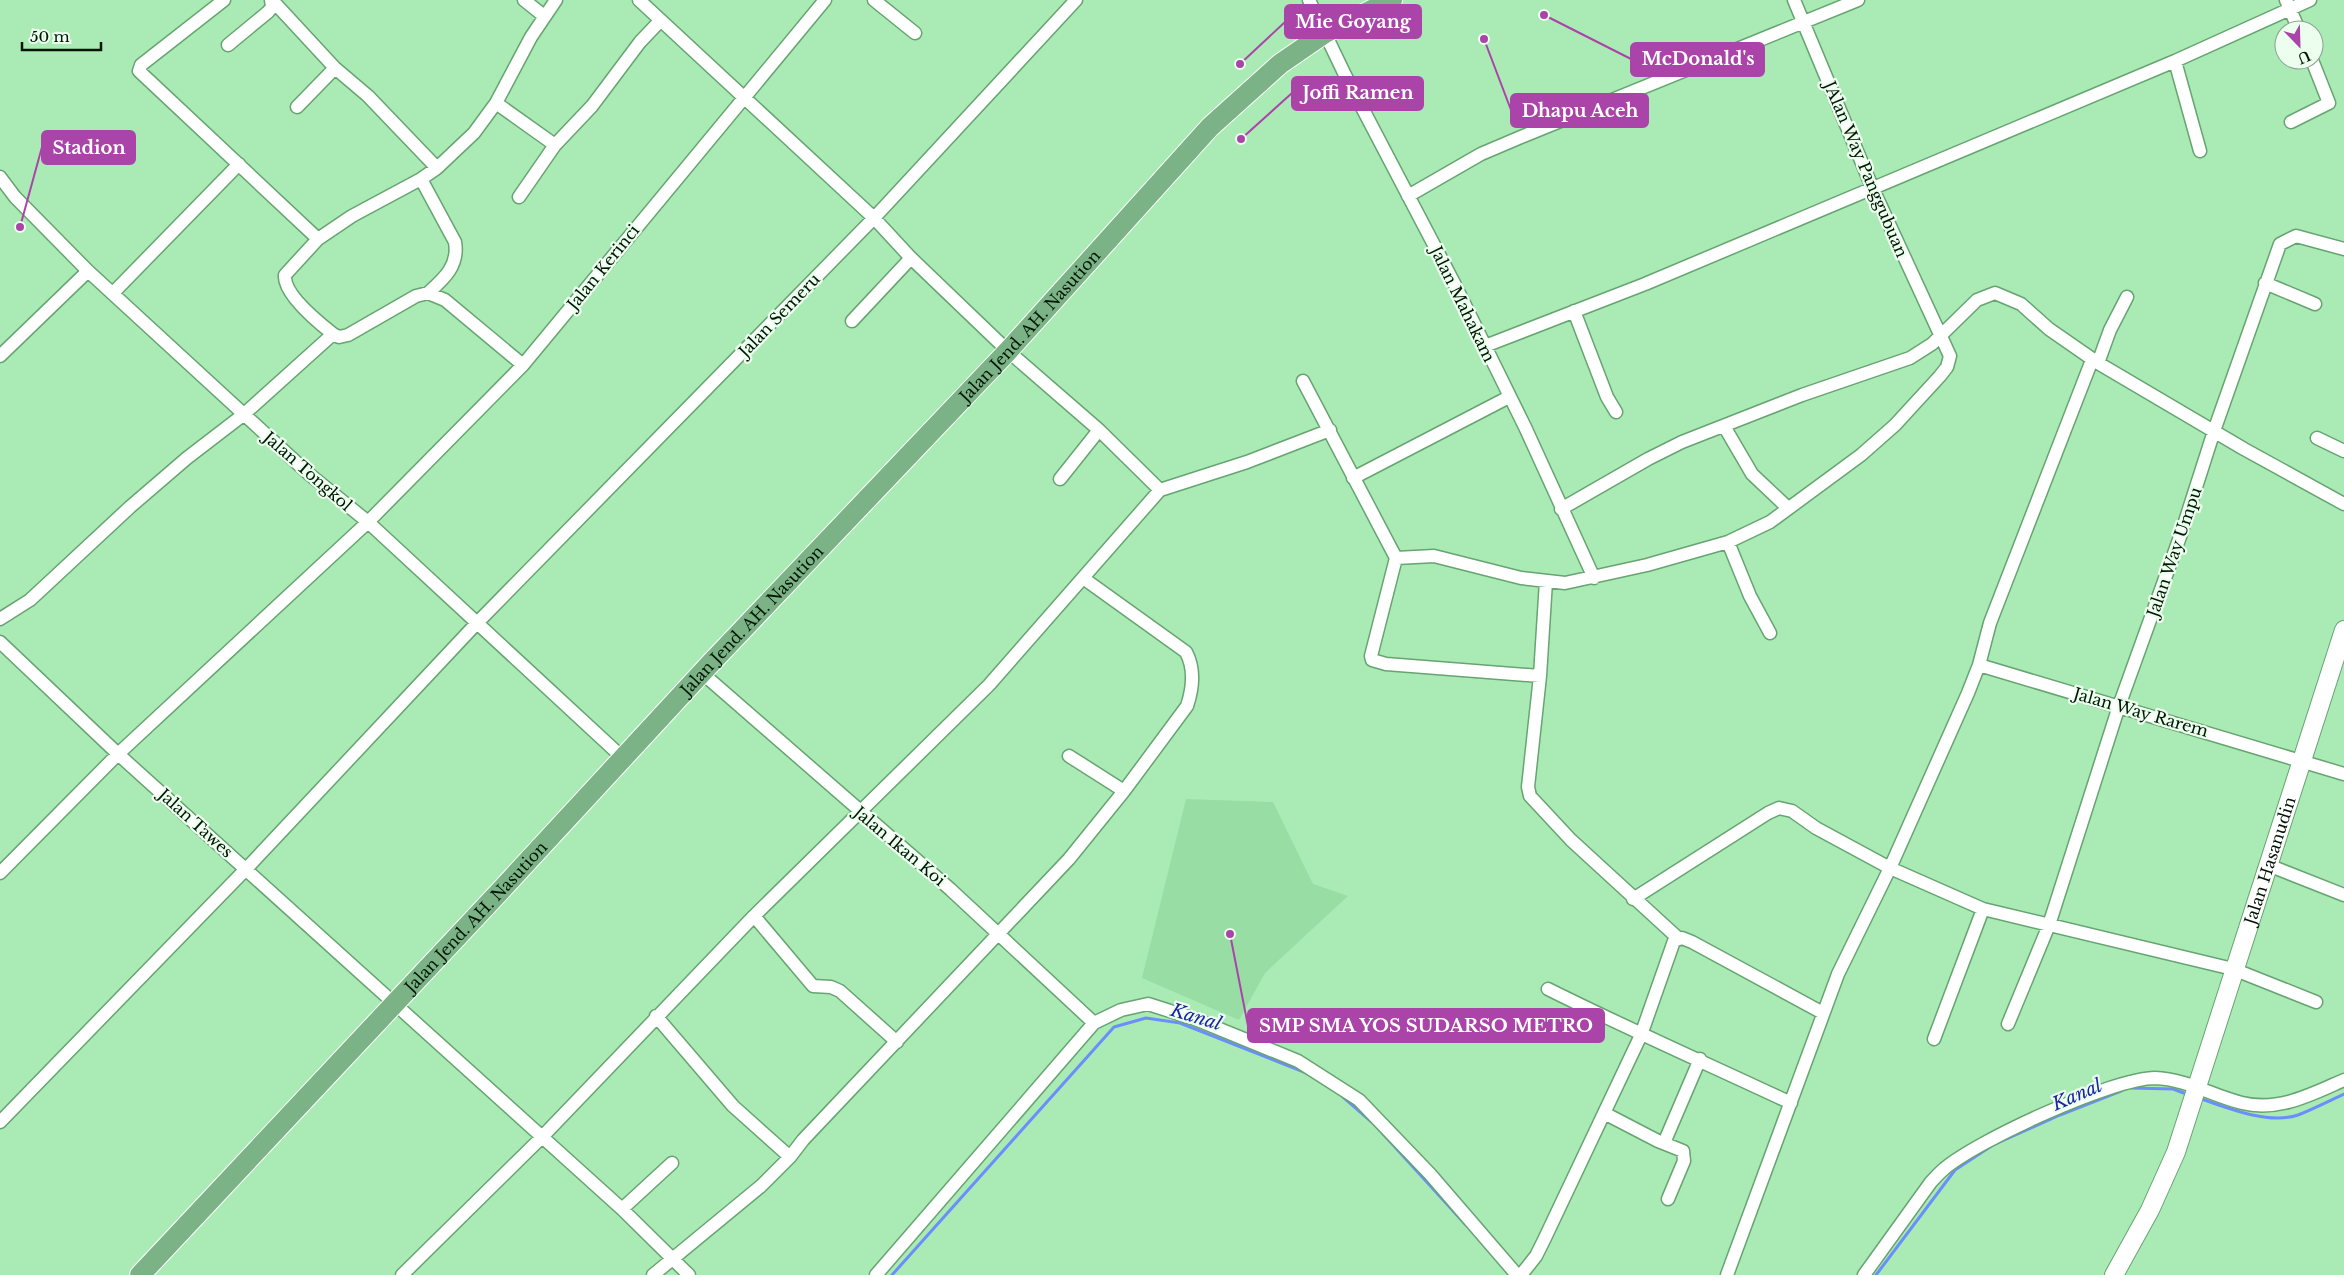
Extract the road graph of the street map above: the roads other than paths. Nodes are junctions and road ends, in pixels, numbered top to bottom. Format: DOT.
graph roads {
  1 [pos="224,0"];
  2 [pos="272,0"];
  3 [pos="524,0"];
  4 [pos="556,0"];
  5 [pos="639,0"];
  6 [pos="826,0"];
  7 [pos="874,0"];
  8 [pos="1076,0"];
  9 [pos="1309,0"];
  10 [pos="1392,0"];
  11 [pos="1794,0"];
  12 [pos="1858,0"];
  13 [pos="2310,0"];
  14 [pos="2288,5"];
  15 [pos="544,16"];
  16 [pos="2295,20"];
  17 [pos="660,21"];
  18 [pos="1804,23"];
  19 [pos="915,33"];
  20 [pos="1325,33"];
  21 [pos="228,45"];
  22 [pos="2175,61"];
  23 [pos="335,68"];
  24 [pos="2316,70"];
  25 [pos="744,99"];
  26 [pos="496,103"];
  27 [pos="297,107"];
  28 [pos="2290,122"];
  29 [pos="556,145"];
  30 [pos="2200,151"];
  31 [pos="239,164"];
  32 [pos="437,168"];
  33 [pos="0,177"];
  34 [pos="421,179"];
  35 [pos="1872,187"];
  36 [pos="1408,196"];
  37 [pos="519,197"];
  38 [pos="874,218"];
  39 [pos="318,238"];
  40 [pos="2344,249"];
  41 [pos="911,258"];
  42 [pos="88,271"];
  43 [pos="2265,283"];
  44 [pos="428,292"];
  45 [pos="113,293"];
  46 [pos="2127,297"];
  47 [pos="2315,304"];
  48 [pos="1574,311"];
  49 [pos="852,321"];
  50 [pos="333,334"];
  51 [pos="1940,337"];
  52 [pos="1484,346"];
  53 [pos="1008,351"];
  54 [pos="0,356"];
  55 [pos="2095,362"];
  56 [pos="523,365"];
  57 [pos="1304,381"];
  58 [pos="1509,398"];
  59 [pos="1616,412"];
  60 [pos="244,415"];
  61 [pos="1724,426"];
  62 [pos="1099,430"];
  63 [pos="1330,430"];
  64 [pos="2214,431"];
  65 [pos="2317,438"];
  66 [pos="2344,451"];
  67 [pos="1353,478"];
  68 [pos="1060,479"];
  69 [pos="1160,490"];
  70 [pos="2344,504"];
  71 [pos="1788,508"];
  72 [pos="1561,509"];
  73 [pos="368,522"];
  74 [pos="1728,542"];
  75 [pos="1396,558"];
  76 [pos="1083,578"];
  77 [pos="1594,578"];
  78 [pos="1546,581"];
  79 [pos="0,619"];
  80 [pos="476,624"];
  81 [pos="2344,630"];
  82 [pos="1770,633"];
  83 [pos="0,642"];
  84 [pos="1979,666"];
  85 [pos="702,673"];
  86 [pos="1540,676"];
  87 [pos="2119,706"];
  88 [pos="118,754"];
  89 [pos="1070,756"];
  90 [pos="622,758"];
  91 [pos="2302,762"];
  92 [pos="2344,774"];
  93 [pos="1124,791"];
  94 [pos="860,812"];
  95 [pos="2268,865"];
  96 [pos="246,868"];
  97 [pos="1890,868"];
  98 [pos="0,873"];
  99 [pos="2344,895"];
  100 [pos="1633,898"];
  101 [pos="1983,909"];
  102 [pos="754,916"];
  103 [pos="2049,925"];
  104 [pos="999,933"];
  105 [pos="1679,939"];
  106 [pos="2234,969"];
  107 [pos="1548,989"];
  108 [pos="395,1002"];
  109 [pos="2316,1002"];
  110 [pos="1823,1013"];
  111 [pos="656,1016"];
  112 [pos="1094,1023"];
  113 [pos="2008,1024"];
  114 [pos="1641,1035"];
  115 [pos="1934,1039"];
  116 [pos="897,1042"];
  117 [pos="1700,1060"];
  118 [pos="2344,1080"];
  119 [pos="2196,1089"];
  120 [pos="1791,1104"];
  121 [pos="1604,1113"];
  122 [pos="0,1122"];
  123 [pos="542,1137"];
  124 [pos="1664,1143"];
  125 [pos="790,1157"];
  126 [pos="672,1163"];
  127 [pos="1668,1198"];
  128 [pos="622,1210"];
  129 [pos="674,1258"];
  130 [pos="140,1275"];
  131 [pos="402,1275"];
  132 [pos="653,1275"];
  133 [pos="689,1275"];
  134 [pos="876,1275"];
  135 [pos="1517,1275"];
  136 [pos="1521,1275"];
  137 [pos="1727,1275"];
  138 [pos="1864,1275"];
  139 [pos="2114,1275"];
  1 -- 31 [label="street"];
  2 -- 21 [label="street"];
  2 -- 23 [label="street"];
  3 -- 15 [label="street"];
  4 -- 15 [label="street"];
  5 -- 17 [label="street"];
  6 -- 25 [label="street, Jalan Kerinci"];
  7 -- 19 [label="street"];
  8 -- 38 [label="street, Jalan Semeru"];
  9 -- 20 [label="street, Jalan Mahakam"];
  10 -- 20 [label="highway, Jalan Jend. AH. Nasution"];
  11 -- 18 [label="street, JAlan Way Panggubuan"];
  12 -- 18 [label="street"];
  13 -- 14 [label="street"];
  14 -- 16 [label="street"];
  14 -- 22 [label="street"];
  15 -- 26 [label="street"];
  17 -- 25 [label="street"];
  17 -- 29 [label="street"];
  18 -- 35 [label="street, JAlan Way Panggubuan"];
  18 -- 36 [label="street"];
  20 -- 36 [label="street, Jalan Mahakam"];
  20 -- 53 [label="highway, Jalan Jend. AH. Nasution"];
  22 -- 30 [label="street"];
  22 -- 35 [label="street"];
  23 -- 27 [label="street"];
  23 -- 32 [label="street"];
  24 -- 28 [label="street"];
  25 -- 38 [label="street"];
  25 -- 56 [label="street, Jalan Kerinci"];
  26 -- 29 [label="street"];
  26 -- 32 [label="street"];
  29 -- 37 [label="street"];
  31 -- 39 [label="street"];
  31 -- 45 [label="street"];
  32 -- 34 [label="street"];
  33 -- 42 [label="street, Jalan Tongkol"];
  34 -- 39 [label="street"];
  34 -- 44 [label="street"];
  35 -- 48 [label="street"];
  35 -- 51 [label="street, JAlan Way Panggubuan"];
  36 -- 52 [label="street, Jalan Mahakam"];
  38 -- 41 [label="street"];
  38 -- 80 [label="street, Jalan Semeru"];
  39 -- 50 [label="street"];
  40 -- 43 [label="street, Jalan Way Umpu"];
  41 -- 49 [label="street"];
  41 -- 53 [label="street"];
  42 -- 45 [label="street, Jalan Tongkol"];
  42 -- 54 [label="street"];
  43 -- 47 [label="street"];
  43 -- 64 [label="street, Jalan Way Umpu"];
  44 -- 50 [label="street"];
  44 -- 56 [label="street"];
  45 -- 60 [label="street, Jalan Tongkol"];
  46 -- 55 [label="street"];
  48 -- 52 [label="street"];
  48 -- 59 [label="street"];
  50 -- 60 [label="street"];
  51 -- 55 [label="street"];
  51 -- 61 [label="street"];
  51 -- 71 [label="street, JAlan Way Panggubuan"];
  52 -- 58 [label="street, Jalan Mahakam"];
  53 -- 62 [label="street"];
  53 -- 85 [label="highway, Jalan Jend. AH. Nasution"];
  55 -- 64 [label="street"];
  55 -- 84 [label="street"];
  56 -- 73 [label="street, Jalan Kerinci"];
  57 -- 63 [label="street"];
  58 -- 67 [label="street"];
  58 -- 72 [label="street, Jalan Mahakam"];
  60 -- 73 [label="street, Jalan Tongkol"];
  60 -- 79 [label="street"];
  61 -- 71 [label="street"];
  61 -- 72 [label="street"];
  62 -- 68 [label="street"];
  62 -- 69 [label="street"];
  63 -- 67 [label="street"];
  63 -- 69 [label="street"];
  64 -- 70 [label="street"];
  64 -- 87 [label="street, Jalan Way Umpu"];
  65 -- 66 [label="street"];
  67 -- 75 [label="street"];
  69 -- 76 [label="street"];
  71 -- 74 [label="street"];
  72 -- 77 [label="street, Jalan Mahakam"];
  73 -- 80 [label="street, Jalan Tongkol"];
  73 -- 88 [label="street, Jalan Kerinci"];
  74 -- 77 [label="street"];
  74 -- 82 [label="street"];
  75 -- 78 [label="street"];
  75 -- 86 [label="street"];
  76 -- 93 [label="street"];
  76 -- 94 [label="street"];
  77 -- 78 [label="street"];
  78 -- 86 [label="street"];
  80 -- 90 [label="street, Jalan Tongkol"];
  80 -- 96 [label="street, Jalan Semeru"];
  81 -- 91 [label="main road, Jalan Hasanudin"];
  83 -- 88 [label="street, Jalan Tawes"];
  84 -- 87 [label="street, Jalan Way Rarem"];
  84 -- 97 [label="street"];
  85 -- 90 [label="highway, Jalan Jend. AH. Nasution"];
  85 -- 94 [label="street, Jalan Ikan Koi"];
  86 -- 100 [label="street"];
  87 -- 91 [label="street, Jalan Way Rarem"];
  87 -- 103 [label="street, Jalan Way Umpu"];
  88 -- 96 [label="street, Jalan Tawes"];
  88 -- 98 [label="street, Jalan Kerinci"];
  89 -- 93 [label="street"];
  90 -- 108 [label="highway, Jalan Jend. AH. Nasution"];
  91 -- 92 [label="street, Jalan Way Rarem"];
  91 -- 95 [label="main road, Jalan Hasanudin"];
  93 -- 104 [label="street"];
  94 -- 102 [label="street"];
  94 -- 104 [label="street, Jalan Ikan Koi"];
  95 -- 99 [label="street"];
  95 -- 106 [label="main road, Jalan Hasanudin"];
  96 -- 108 [label="street, Jalan Tawes"];
  96 -- 122 [label="street, Jalan Semeru"];
  97 -- 100 [label="street"];
  97 -- 101 [label="street"];
  97 -- 110 [label="street"];
  100 -- 105 [label="street"];
  101 -- 103 [label="street"];
  101 -- 115 [label="street"];
  102 -- 111 [label="street"];
  102 -- 116 [label="street"];
  103 -- 106 [label="street"];
  103 -- 113 [label="street, Jalan Way Umpu"];
  104 -- 112 [label="street, Jalan Ikan Koi"];
  104 -- 116 [label="street"];
  105 -- 110 [label="street"];
  105 -- 114 [label="street"];
  106 -- 109 [label="street"];
  106 -- 119 [label="main road, Jalan Hasanudin"];
  107 -- 114 [label="street"];
  108 -- 123 [label="street, Jalan Tawes"];
  108 -- 130 [label="highway, Jalan Jend. AH. Nasution"];
  110 -- 120 [label="street"];
  111 -- 123 [label="street"];
  111 -- 125 [label="street"];
  112 -- 134 [label="street"];
  112 -- 135 [label="street"];
  114 -- 117 [label="street"];
  114 -- 121 [label="street"];
  116 -- 125 [label="street"];
  117 -- 120 [label="street"];
  117 -- 124 [label="street"];
  118 -- 119 [label="street"];
  119 -- 138 [label="street"];
  119 -- 139 [label="main road, Jalan Hasanudin"];
  120 -- 137 [label="street"];
  121 -- 124 [label="street"];
  121 -- 136 [label="street"];
  123 -- 128 [label="street, Jalan Tawes"];
  123 -- 131 [label="street"];
  124 -- 127 [label="street"];
  125 -- 129 [label="street"];
  126 -- 128 [label="street"];
  128 -- 129 [label="street, Jalan Tawes"];
  129 -- 132 [label="street"];
  129 -- 133 [label="street, Jalan Tawes"];
}
